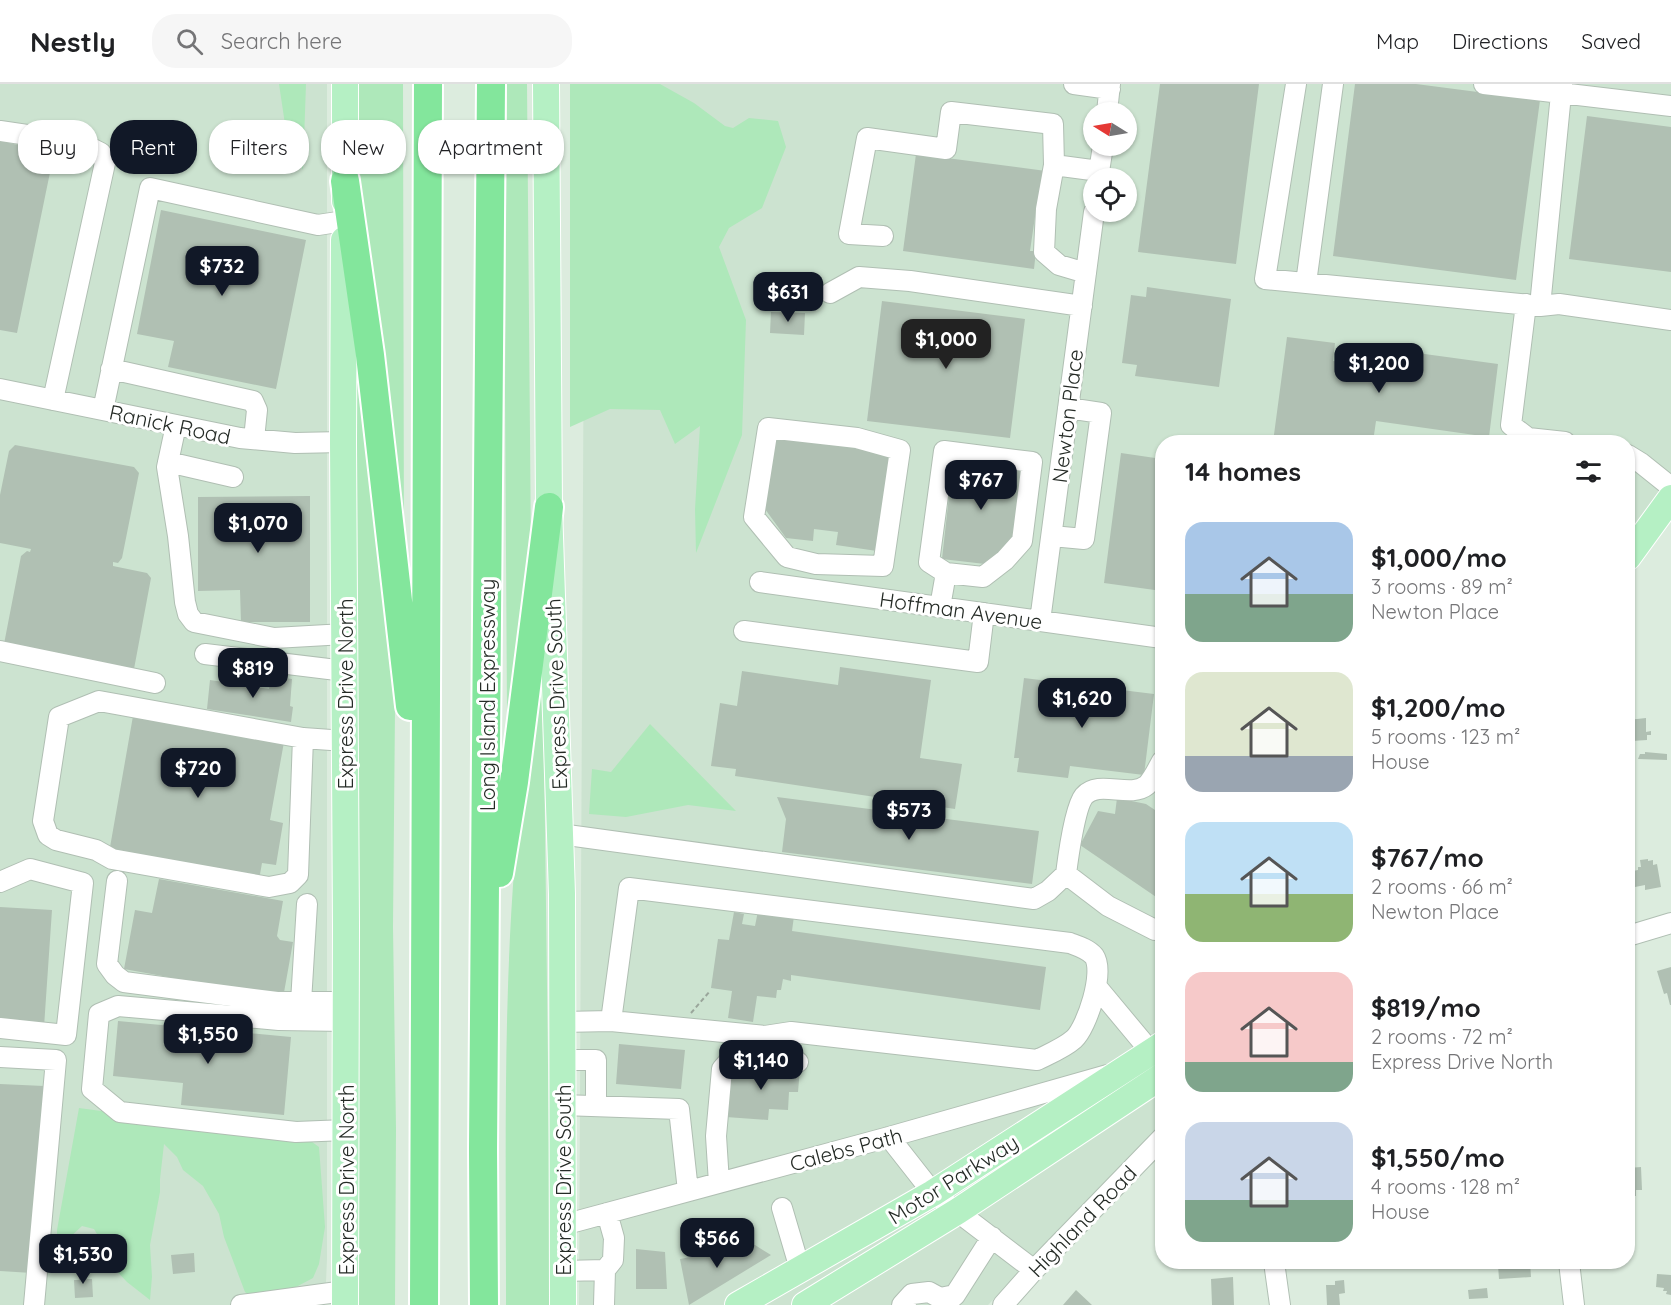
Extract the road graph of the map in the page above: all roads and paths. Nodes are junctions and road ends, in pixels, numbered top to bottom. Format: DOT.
graph roads {
  1 [pos="345,84"];
  2 [pos="428,84"];
  3 [pos="491,84"];
  4 [pos="546,84"];
  5 [pos="1074,84"];
  6 [pos="1296,84"];
  7 [pos="1333,84"];
  8 [pos="1484,84"];
  9 [pos="1110,87"];
  10 [pos="1561,89"];
  11 [pos="1108,102"];
  12 [pos="1671,106"];
  13 [pos="0,131"];
  14 [pos="1054,165"];
  15 [pos="1083,171"];
  16 [pos="345,181"];
  17 [pos="344,221"];
  18 [pos="1093,222"];
  19 [pos="883,236"];
  20 [pos="1086,273"];
  21 [pos="1306,283"];
  22 [pos="830,293"];
  23 [pos="1533,305"];
  24 [pos="1082,306"];
  25 [pos="1671,320"];
  26 [pos="111,369"];
  27 [pos="0,389"];
  28 [pos="53,399"];
  29 [pos="1068,408"];
  30 [pos="103,410"];
  31 [pos="176,425"];
  32 [pos="1524,435"];
  33 [pos="254,439"];
  34 [pos="343,442"];
  35 [pos="1635,459"];
  36 [pos="168,462"];
  37 [pos="233,477"];
  38 [pos="1671,487"];
  39 [pos="1671,498"];
  40 [pos="549,507"];
  41 [pos="1052,536"];
  42 [pos="1635,547"];
  43 [pos="816,564"];
  44 [pos="946,573"];
  45 [pos="760,582"];
  46 [pos="812,590"];
  47 [pos="940,607"];
  48 [pos="984,613"];
  49 [pos="1040,621"];
  50 [pos="744,632"];
  51 [pos="345,634"];
  52 [pos="1155,637"];
  53 [pos="0,651"];
  54 [pos="205,654"];
  55 [pos="345,671"];
  56 [pos="155,683"];
  57 [pos="303,738"];
  58 [pos="345,741"];
  59 [pos="1155,772"];
  60 [pos="561,834"];
  61 [pos="1066,874"];
  62 [pos="117,881"];
  63 [pos="0,882"];
  64 [pos="307,904"];
  65 [pos="1671,923"];
  66 [pos="1155,930"];
  67 [pos="1635,934"];
  68 [pos="485,936"];
  69 [pos="1096,986"];
  70 [pos="301,1002"];
  71 [pos="346,1012"];
  72 [pos="611,1021"];
  73 [pos="425,1022"];
  74 [pos="562,1022"];
  75 [pos="0,1028"];
  76 [pos="1155,1046"];
  77 [pos="1155,1049"];
  78 [pos="0,1057"];
  79 [pos="562,1060"];
  80 [pos="798,1062"];
  81 [pos="1126,1069"];
  82 [pos="1155,1083"];
  83 [pos="562,1105"];
  84 [pos="596,1106"];
  85 [pos="346,1130"];
  86 [pos="889,1137"];
  87 [pos="1155,1145"];
  88 [pos="719,1183"];
  89 [pos="688,1191"];
  90 [pos="933,1193"];
  91 [pos="782,1208"];
  92 [pos="958,1211"];
  93 [pos="607,1213"];
  94 [pos="564,1225"];
  95 [pos="992,1237"];
  96 [pos="800,1269"];
  97 [pos="1275,1269"];
  98 [pos="1570,1269"];
  99 [pos="605,1270"];
  100 [pos="1034,1270"];
  101 [pos="563,1271"];
  102 [pos="345,1298"];
  103 [pos="831,1298"];
  104 [pos="950,1300"];
  105 [pos="34,1305"];
  106 [pos="241,1305"];
  107 [pos="424,1305"];
  108 [pos="484,1305"];
  109 [pos="563,1305"];
  110 [pos="604,1305"];
  111 [pos="738,1305"];
  112 [pos="805,1305"];
  113 [pos="902,1305"];
  114 [pos="1003,1305"];
  115 [pos="1280,1305"];
  116 [pos="1574,1305"];
  1 -- 16 [label="main road, Express Drive North"];
  2 -- 73 [label="highway"];
  3 -- 68 [label="highway, Long Island Expressway"];
  4 -- 40 [label="main road, Express Drive South"];
  5 -- 9 [label="street"];
  6 -- 21 [label="street"];
  7 -- 21 [label="street"];
  8 -- 10 [label="street"];
  9 -- 11 [label="street"];
  10 -- 12 [label="street"];
  10 -- 23 [label="street"];
  13 -- 28 [label="street"];
  14 -- 15 [label="street"];
  14 -- 19 [label="street"];
  14 -- 20 [label="street"];
  16 -- 17 [label="main road, Express Drive North"];
  16 -- 73 [label="highway"];
  17 -- 26 [label="street"];
  17 -- 34 [label="main road, Express Drive North"];
  18 -- 20 [label="street, Newton Place"];
  20 -- 24 [label="street, Newton Place"];
  21 -- 23 [label="street"];
  22 -- 24 [label="street"];
  23 -- 25 [label="street"];
  23 -- 32 [label="street"];
  24 -- 29 [label="street, Newton Place"];
  26 -- 30 [label="street"];
  26 -- 33 [label="street"];
  27 -- 28 [label="street, Ranick Road"];
  28 -- 30 [label="street, Ranick Road"];
  29 -- 41 [label="street, Newton Place"];
  29 -- 41 [label="street"];
  30 -- 31 [label="street, Ranick Road"];
  31 -- 33 [label="street, Ranick Road"];
  31 -- 36 [label="street"];
  33 -- 34 [label="street, Ranick Road"];
  34 -- 51 [label="main road, Express Drive North"];
  35 -- 38 [label="street"];
  36 -- 37 [label="street"];
  36 -- 51 [label="street"];
  39 -- 42 [label="main road"];
  40 -- 60 [label="main road, Express Drive South"];
  40 -- 68 [label="highway"];
  41 -- 49 [label="street, Newton Place"];
  43 -- 43 [label="street"];
  43 -- 46 [label="street"];
  44 -- 44 [label="street"];
  44 -- 47 [label="street"];
  45 -- 46 [label="street, Hoffman Avenue"];
  46 -- 47 [label="street, Hoffman Avenue"];
  47 -- 48 [label="street, Hoffman Avenue"];
  48 -- 49 [label="street, Hoffman Avenue"];
  48 -- 50 [label="street"];
  49 -- 52 [label="street, Hoffman Avenue"];
  51 -- 55 [label="main road, Express Drive North"];
  53 -- 56 [label="street"];
  54 -- 55 [label="street"];
  55 -- 58 [label="main road, Express Drive North"];
  57 -- 57 [label="street"];
  57 -- 58 [label="street"];
  58 -- 71 [label="main road, Express Drive North"];
  59 -- 61 [label="street"];
  60 -- 61 [label="street"];
  60 -- 74 [label="main road, Express Drive South"];
  61 -- 66 [label="street"];
  62 -- 70 [label="street"];
  63 -- 75 [label="street"];
  64 -- 70 [label="street"];
  65 -- 67 [label="street"];
  68 -- 108 [label="highway, Long Island Expressway"];
  69 -- 72 [label="street"];
  69 -- 72 [label="street"];
  69 -- 76 [label="street"];
  70 -- 71 [label="street"];
  71 -- 85 [label="main road, Express Drive North"];
  71 -- 85 [label="street"];
  72 -- 74 [label="street"];
  73 -- 107 [label="highway"];
  74 -- 79 [label="main road, Express Drive South"];
  77 -- 81 [label="main road, Motor Parkway"];
  78 -- 105 [label="street"];
  79 -- 83 [label="main road, Express Drive South"];
  79 -- 84 [label="street"];
  80 -- 88 [label="street"];
  81 -- 86 [label="street, Calebs Path"];
  81 -- 90 [label="main road, Motor Parkway"];
  82 -- 92 [label="main road, Motor Parkway"];
  83 -- 84 [label="street"];
  83 -- 94 [label="main road, Express Drive South"];
  84 -- 89 [label="street"];
  85 -- 102 [label="main road, Express Drive North"];
  86 -- 88 [label="street, Calebs Path"];
  86 -- 90 [label="street"];
  87 -- 100 [label="street, Highland Road"];
  88 -- 89 [label="street, Calebs Path"];
  89 -- 93 [label="street, Calebs Path"];
  90 -- 92 [label="street"];
  90 -- 96 [label="main road, Motor Parkway"];
  91 -- 96 [label="street"];
  92 -- 95 [label="street"];
  92 -- 103 [label="main road, Motor Parkway"];
  93 -- 94 [label="street, Calebs Path"];
  93 -- 99 [label="street"];
  94 -- 101 [label="main road, Express Drive South"];
  95 -- 100 [label="street"];
  95 -- 104 [label="street"];
  96 -- 111 [label="main road, Motor Parkway"];
  97 -- 115 [label="street"];
  98 -- 116 [label="street"];
  99 -- 101 [label="street"];
  99 -- 110 [label="street"];
  100 -- 114 [label="street, Highland Road"];
  101 -- 109 [label="main road, Express Drive South"];
  102 -- 106 [label="street"];
  103 -- 112 [label="main road, Motor Parkway"];
  104 -- 113 [label="street"];
}
